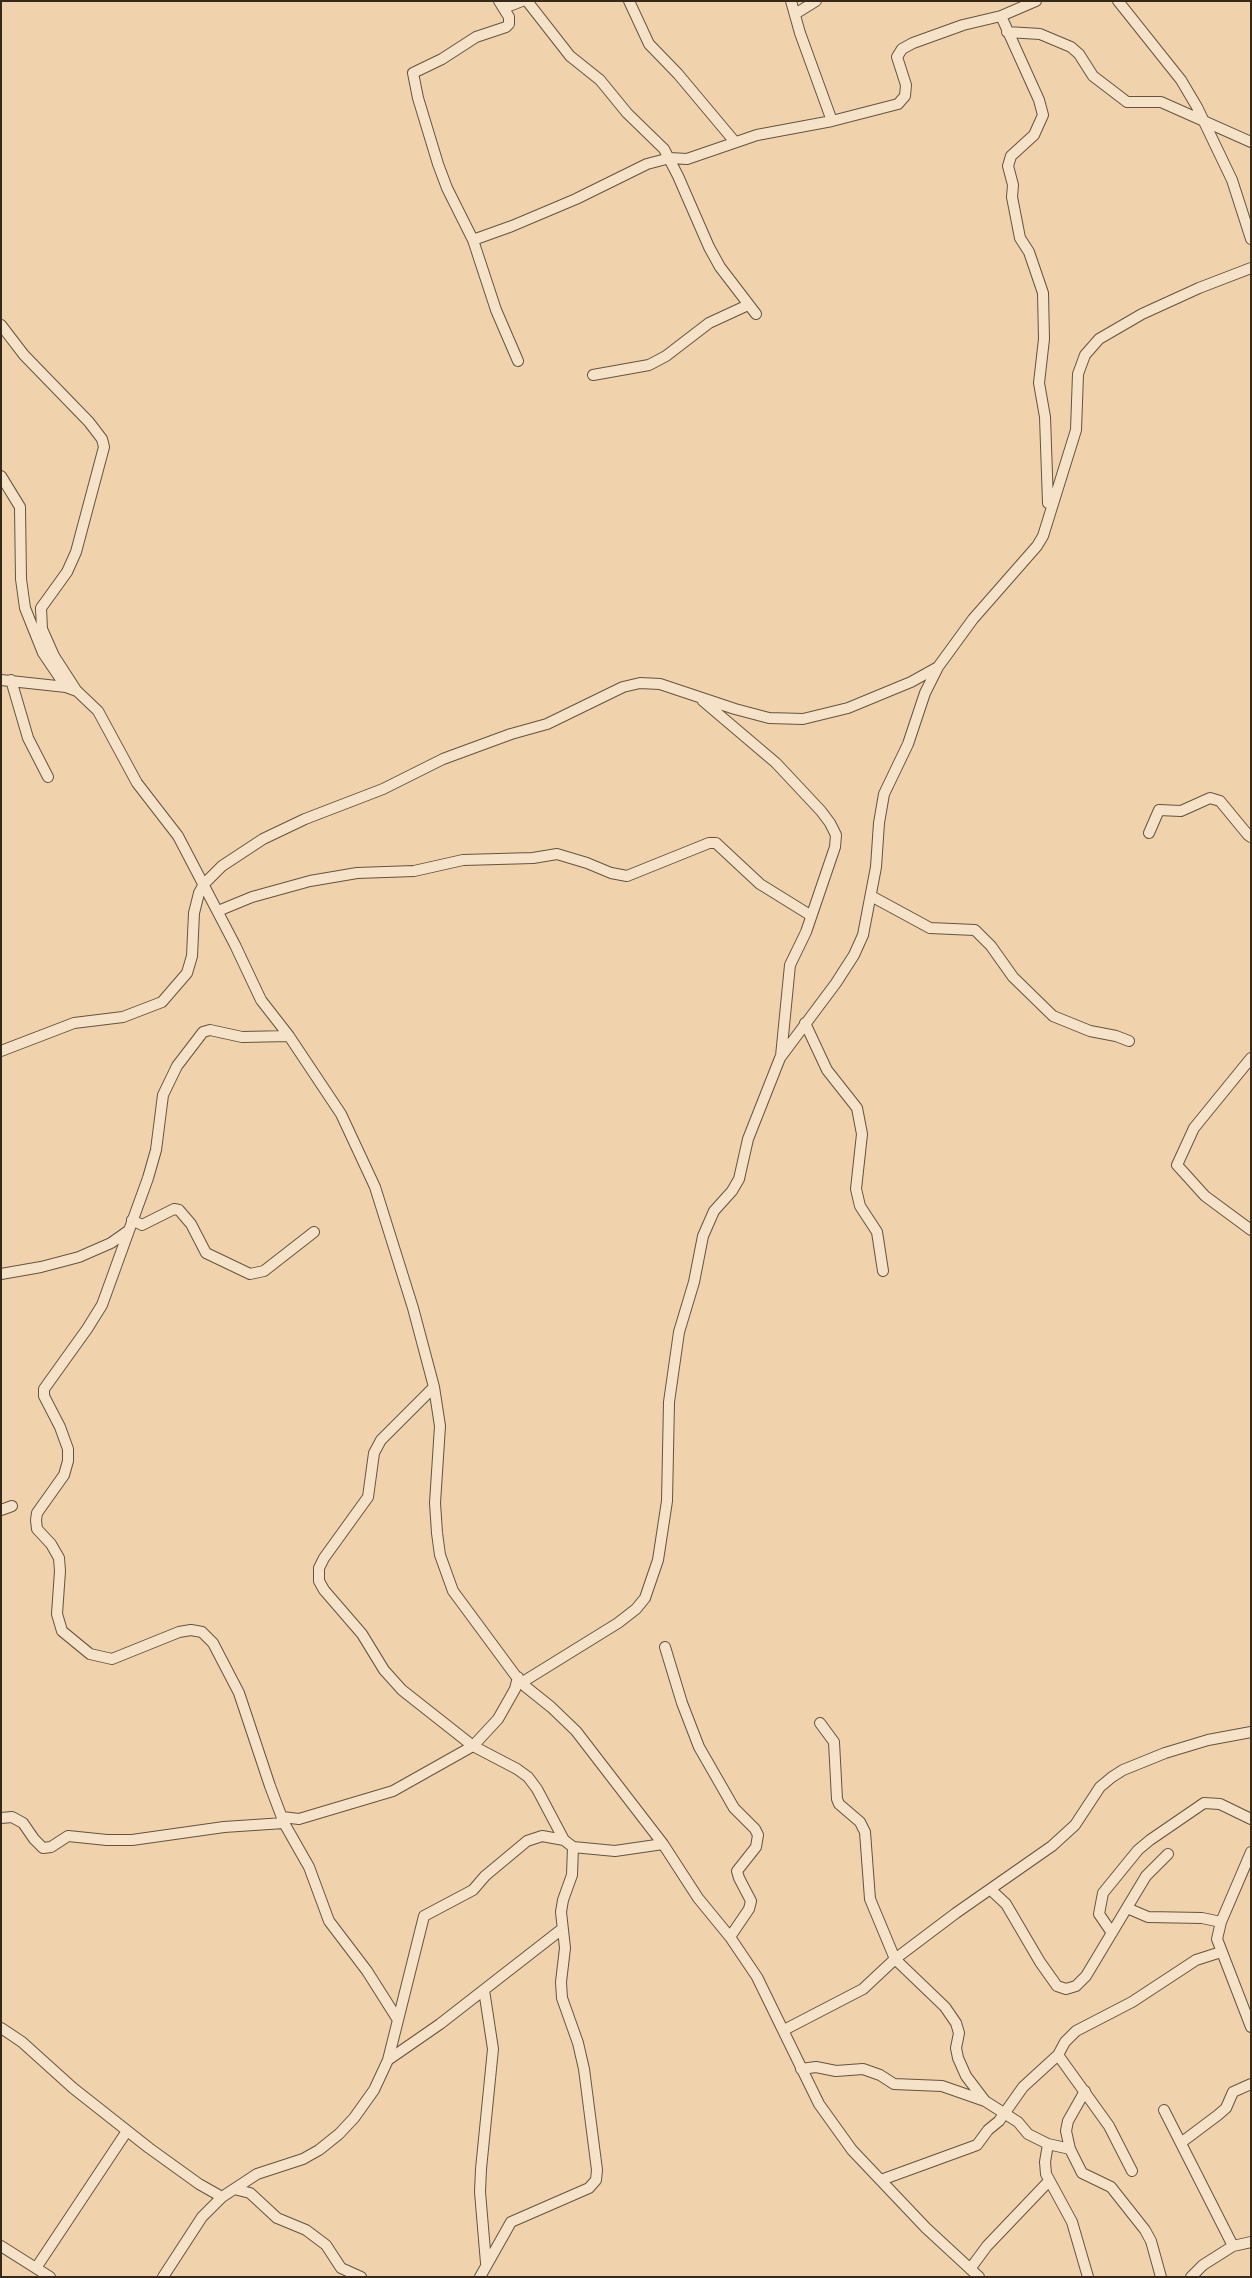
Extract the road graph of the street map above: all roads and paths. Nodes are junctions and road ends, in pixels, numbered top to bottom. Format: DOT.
graph roads {
  1 [pos="522,1"];
  2 [pos="527,1"];
  3 [pos="629,1"];
  4 [pos="791,1"];
  5 [pos="816,1"];
  6 [pos="1036,1"];
  7 [pos="1118,1"];
  8 [pos="502,5"];
  9 [pos="795,14"];
  10 [pos="1001,16"];
  11 [pos="1007,32"];
  12 [pos="832,121"];
  13 [pos="1204,122"];
  14 [pos="735,142"];
  15 [pos="1251,142"];
  16 [pos="670,158"];
  17 [pos="1251,239"];
  18 [pos="473,240"];
  19 [pos="1251,268"];
  20 [pos="748,305"];
  21 [pos="756,314"];
  22 [pos="1,325"];
  23 [pos="518,362"];
  24 [pos="593,375"];
  25 [pos="1,476"];
  26 [pos="1048,514"];
  27 [pos="938,668"];
  28 [pos="6,680"];
  29 [pos="66,687"];
  30 [pos="77,691"];
  31 [pos="698,697"];
  32 [pos="48,777"];
  33 [pos="1149,833"];
  34 [pos="1251,837"];
  35 [pos="204,884"];
  36 [pos="872,896"];
  37 [pos="218,911"];
  38 [pos="810,915"];
  39 [pos="805,1023"];
  40 [pos="290,1036"];
  41 [pos="1129,1041"];
  42 [pos="1,1051"];
  43 [pos="780,1058"];
  44 [pos="1251,1058"];
  45 [pos="1247,1068"];
  46 [pos="132,1220"];
  47 [pos="1251,1230"];
  48 [pos="128,1231"];
  49 [pos="314,1232"];
  50 [pos="883,1271"];
  51 [pos="1,1274"];
  52 [pos="434,1387"];
  53 [pos="12,1506"];
  54 [pos="1,1510"];
  55 [pos="665,1647"];
  56 [pos="519,1680"];
  57 [pos="820,1723"];
  58 [pos="1251,1732"];
  59 [pos="473,1746"];
  60 [pos="1,1818"];
  61 [pos="1251,1819"];
  62 [pos="283,1820"];
  63 [pos="564,1840"];
  64 [pos="663,1844"];
  65 [pos="573,1847"];
  66 [pos="1251,1852"];
  67 [pos="1168,1854"];
  68 [pos="991,1890"];
  69 [pos="1128,1908"];
  70 [pos="1221,1922"];
  71 [pos="562,1929"];
  72 [pos="1112,1933"];
  73 [pos="730,1937"];
  74 [pos="1221,1952"];
  75 [pos="895,1960"];
  76 [pos="484,1990"];
  77 [pos="398,2020"];
  78 [pos="1251,2027"];
  79 [pos="1,2028"];
  80 [pos="784,2030"];
  81 [pos="1058,2055"];
  82 [pos="388,2060"];
  83 [pos="801,2069"];
  84 [pos="1251,2084"];
  85 [pos="1085,2091"];
  86 [pos="985,2101"];
  87 [pos="1164,2110"];
  88 [pos="1004,2114"];
  89 [pos="127,2131"];
  90 [pos="1182,2142"];
  91 [pos="1048,2144"];
  92 [pos="1070,2150"];
  93 [pos="1132,2171"];
  94 [pos="881,2180"];
  95 [pos="1048,2182"];
  96 [pos="234,2189"];
  97 [pos="222,2197"];
  98 [pos="1251,2242"];
  99 [pos="1,2246"];
  100 [pos="1233,2246"];
  101 [pos="486,2263"];
  102 [pos="36,2268"];
  103 [pos="970,2269"];
  104 [pos="50,2277"];
  105 [pos="163,2277"];
  106 [pos="361,2277"];
  107 [pos="480,2277"];
  108 [pos="979,2277"];
  109 [pos="1088,2277"];
  110 [pos="1161,2277"];
  111 [pos="1191,2277"];
  1 -- 8 [label="street"];
  2 -- 16 [label="street"];
  3 -- 14 [label="street"];
  4 -- 9 [label="street"];
  5 -- 9 [label="street"];
  6 -- 10 [label="street"];
  7 -- 13 [label="street"];
  8 -- 18 [label="street"];
  9 -- 12 [label="street"];
  10 -- 11 [label="street"];
  10 -- 12 [label="street"];
  11 -- 13 [label="street"];
  11 -- 26 [label="street"];
  12 -- 14 [label="street"];
  13 -- 15 [label="street"];
  13 -- 17 [label="street"];
  14 -- 16 [label="street"];
  16 -- 18 [label="street"];
  16 -- 20 [label="street"];
  18 -- 23 [label="street"];
  19 -- 26 [label="street"];
  20 -- 21 [label="street"];
  20 -- 24 [label="street"];
  22 -- 30 [label="street"];
  25 -- 29 [label="street"];
  26 -- 27 [label="street"];
  27 -- 31 [label="street"];
  27 -- 36 [label="street"];
  28 -- 29 [label="street"];
  28 -- 32 [label="street"];
  29 -- 30 [label="street"];
  30 -- 35 [label="street"];
  31 -- 35 [label="street"];
  31 -- 38 [label="street"];
  33 -- 34 [label="street"];
  35 -- 37 [label="street"];
  35 -- 42 [label="street"];
  36 -- 39 [label="street"];
  36 -- 41 [label="street"];
  37 -- 38 [label="street"];
  37 -- 40 [label="street"];
  38 -- 43 [label="street"];
  39 -- 43 [label="street"];
  39 -- 50 [label="street"];
  40 -- 46 [label="street"];
  40 -- 52 [label="street"];
  43 -- 56 [label="street"];
  44 -- 45 [label="street"];
  45 -- 47 [label="street"];
  46 -- 48 [label="street"];
  46 -- 49 [label="street"];
  48 -- 51 [label="street"];
  48 -- 62 [label="street"];
  52 -- 56 [label="street"];
  52 -- 59 [label="street"];
  53 -- 54 [label="street"];
  55 -- 73 [label="street"];
  56 -- 59 [label="street"];
  56 -- 64 [label="street"];
  57 -- 75 [label="street"];
  58 -- 68 [label="street"];
  59 -- 62 [label="street"];
  59 -- 63 [label="street"];
  60 -- 62 [label="street"];
  61 -- 72 [label="street"];
  62 -- 77 [label="street"];
  63 -- 65 [label="street"];
  63 -- 77 [label="street"];
  64 -- 65 [label="street"];
  64 -- 73 [label="street"];
  65 -- 71 [label="street"];
  66 -- 70 [label="street"];
  67 -- 69 [label="street"];
  68 -- 72 [label="street"];
  68 -- 75 [label="street"];
  69 -- 70 [label="street"];
  69 -- 72 [label="street"];
  70 -- 74 [label="street"];
  71 -- 76 [label="street"];
  71 -- 101 [label="street"];
  73 -- 80 [label="street"];
  74 -- 78 [label="street"];
  74 -- 81 [label="street"];
  75 -- 80 [label="street"];
  75 -- 86 [label="street"];
  76 -- 82 [label="street"];
  76 -- 101 [label="street"];
  77 -- 82 [label="street"];
  79 -- 89 [label="street"];
  80 -- 83 [label="street"];
  81 -- 85 [label="street"];
  81 -- 88 [label="street"];
  82 -- 96 [label="street"];
  83 -- 86 [label="street"];
  83 -- 94 [label="street"];
  84 -- 90 [label="street"];
  85 -- 92 [label="street"];
  85 -- 93 [label="street"];
  86 -- 88 [label="street"];
  87 -- 90 [label="street"];
  88 -- 91 [label="street"];
  88 -- 94 [label="street"];
  89 -- 97 [label="street"];
  89 -- 102 [label="street"];
  90 -- 100 [label="street"];
  91 -- 92 [label="street"];
  91 -- 95 [label="street"];
  92 -- 110 [label="street"];
  94 -- 103 [label="street"];
  95 -- 103 [label="street"];
  95 -- 109 [label="street"];
  96 -- 97 [label="street"];
  96 -- 106 [label="street"];
  97 -- 105 [label="street"];
  98 -- 100 [label="street"];
  99 -- 102 [label="street"];
  100 -- 111 [label="street"];
  101 -- 107 [label="street"];
  102 -- 104 [label="street"];
  103 -- 108 [label="street"];
}
